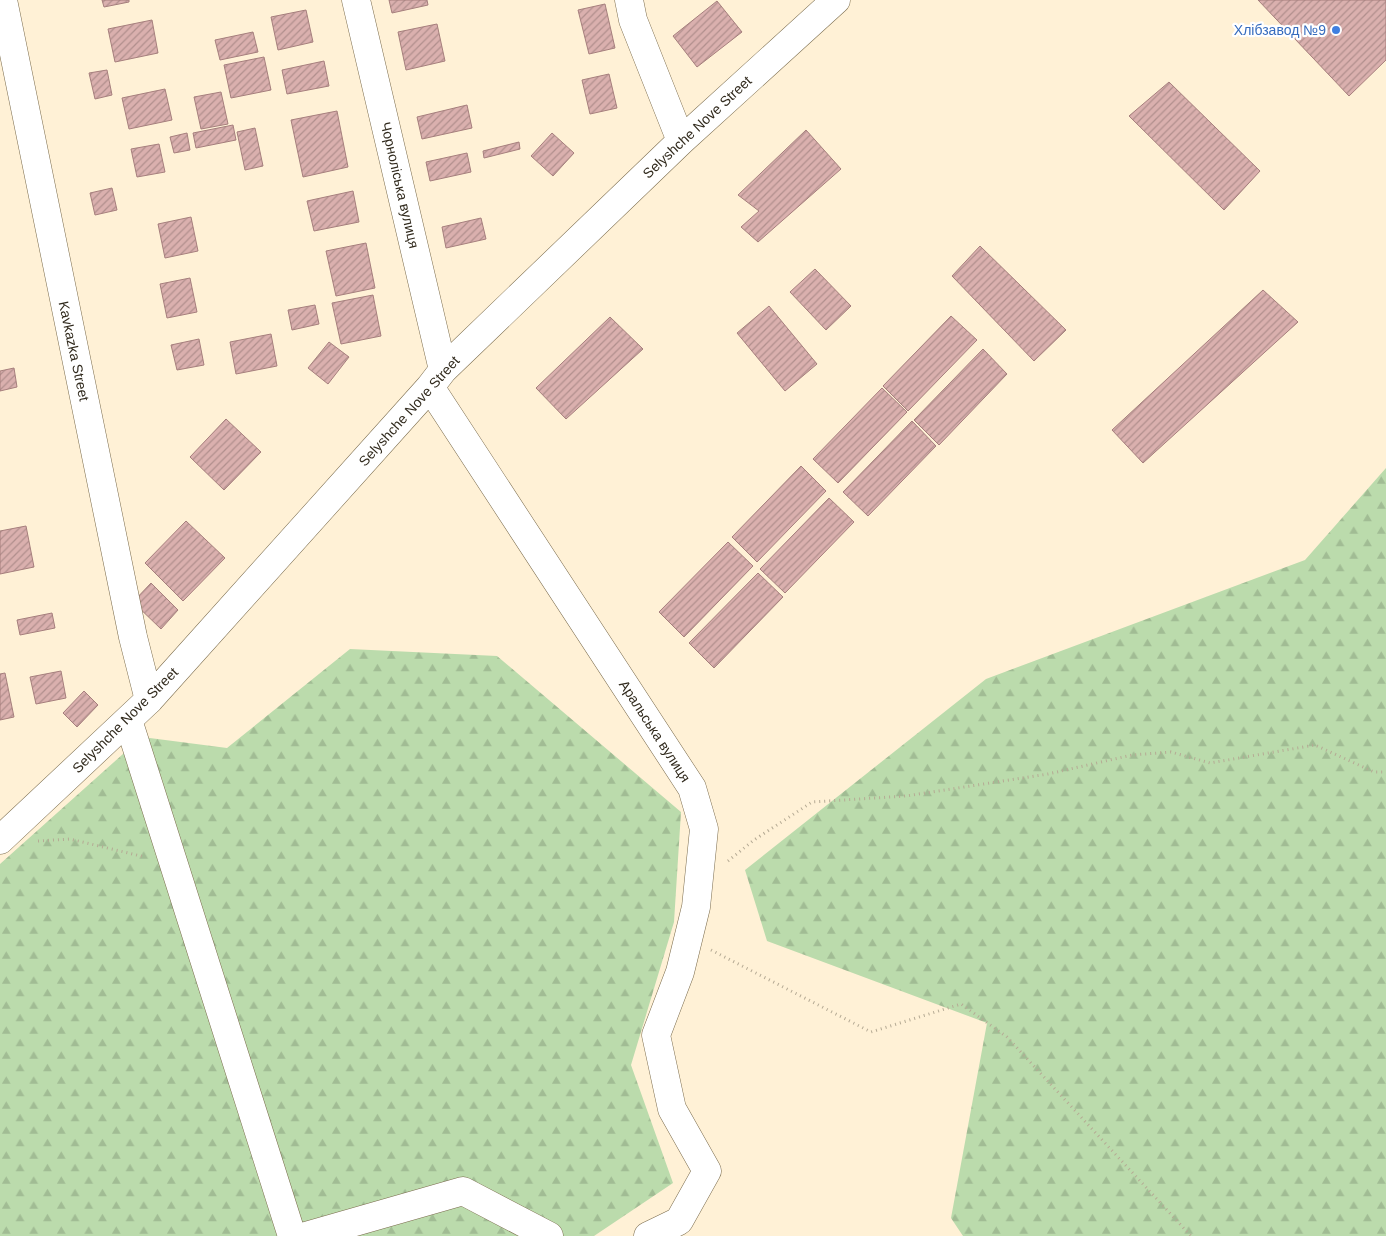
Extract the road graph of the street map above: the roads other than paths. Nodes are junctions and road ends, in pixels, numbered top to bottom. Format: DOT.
graph roads {
  1 [pos="3,0"];
  2 [pos="356,0"];
  3 [pos="628,0"];
  4 [pos="836,0"];
  5 [pos="681,141"];
  6 [pos="437,379"];
  7 [pos="149,700"];
  8 [pos="128,720"];
  9 [pos="0,840"];
  10 [pos="292,1236"];
  11 [pos="306,1236"];
  12 [pos="549,1236"];
  13 [pos="648,1236"];
  1 -- 7 [label="street, Kavkazka Street"];
  2 -- 6 [label="street, Чорноліська вулиця"];
  3 -- 5 [label="street"];
  4 -- 5 [label="street, Selyshche Nove Street"];
  5 -- 6 [label="street, Selyshche Nove Street"];
  6 -- 7 [label="street, Selyshche Nove Street"];
  6 -- 13 [label="street, Аральська вулиця"];
  7 -- 8 [label="street, Selyshche Nove Street"];
  8 -- 9 [label="street, Selyshche Nove Street"];
  8 -- 10 [label="street"];
  11 -- 12 [label="street"];
}
